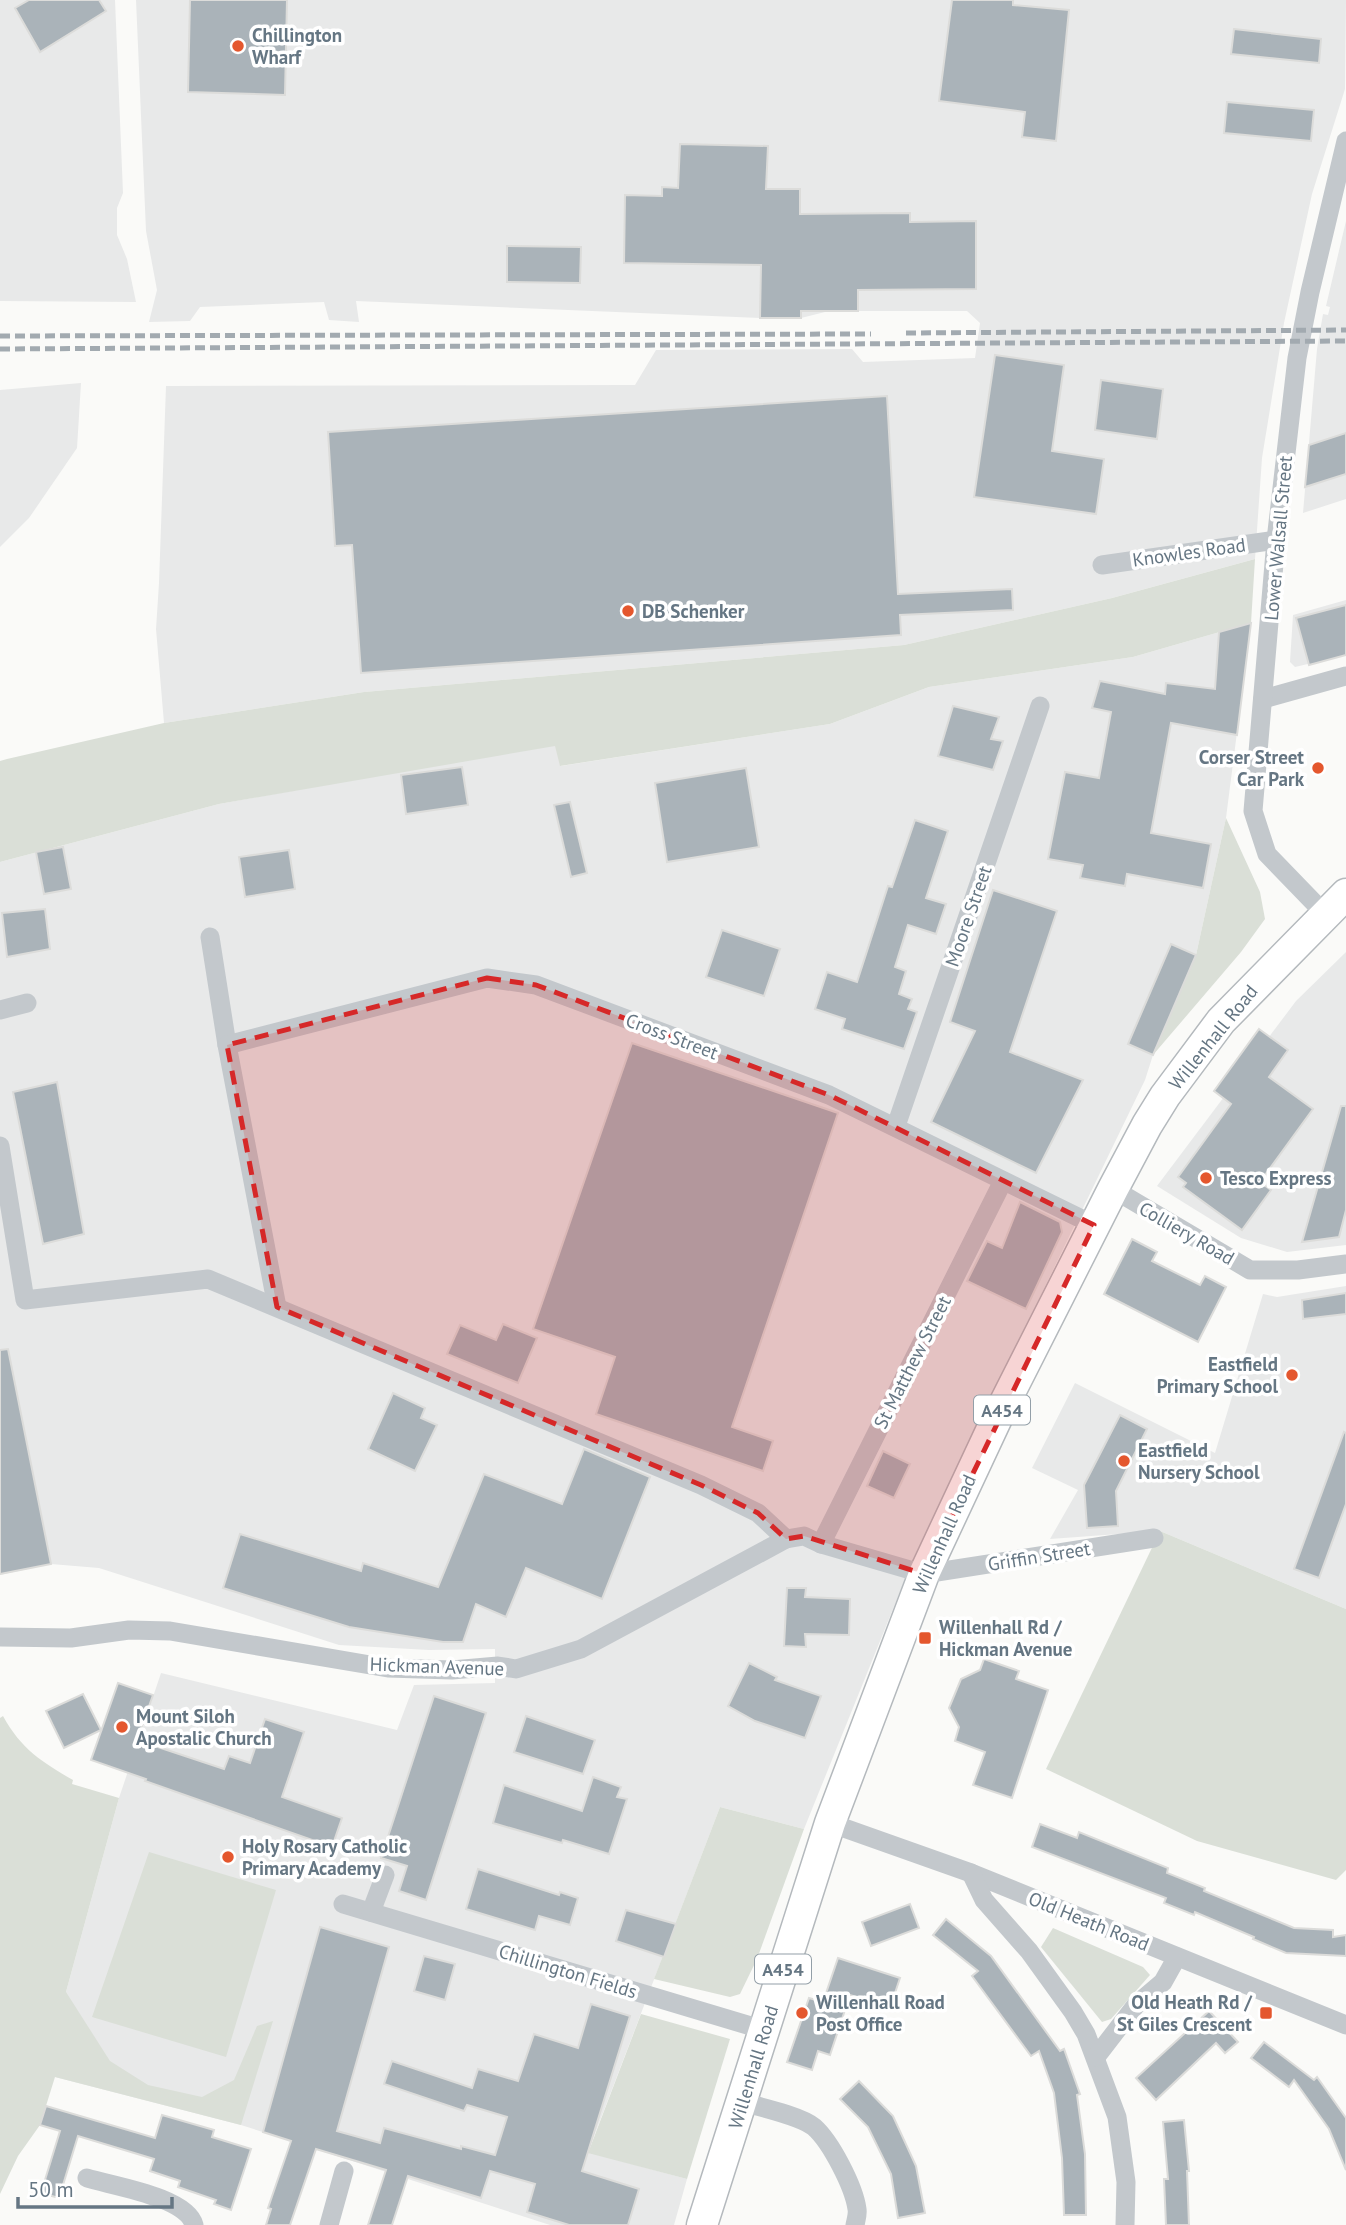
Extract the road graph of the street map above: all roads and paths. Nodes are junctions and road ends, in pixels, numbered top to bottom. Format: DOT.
graph roads {
  1 [pos="1346,141"];
  2 [pos="1276,540"];
  3 [pos="1102,565"];
  4 [pos="1346,676"];
  5 [pos="1263,699"];
  6 [pos="1040,706"];
  7 [pos="1335,904"];
  8 [pos="210,937"];
  9 [pos="27,1003"];
  10 [pos="0,1010"];
  11 [pos="227,1045"];
  12 [pos="896,1126"];
  13 [pos="0,1146"];
  14 [pos="1003,1181"];
  15 [pos="1113,1189"];
  16 [pos="1094,1225"];
  17 [pos="1346,1264"];
  18 [pos="277,1307"];
  19 [pos="1154,1538"];
  20 [pos="786,1539"];
  21 [pos="821,1544"];
  22 [pos="924,1574"];
  23 [pos="0,1637"];
  24 [pos="830,1823"];
  25 [pos="971,1873"];
  26 [pos="385,1875"];
  27 [pos="344,1904"];
  28 [pos="372,1912"];
  29 [pos="1177,1956"];
  30 [pos="1346,2025"];
  31 [pos="764,2030"];
  32 [pos="1096,2057"];
  33 [pos="742,2102"];
  34 [pos="344,2171"];
  35 [pos="87,2178"];
  36 [pos="194,2225"];
  37 [pos="329,2225"];
  38 [pos="702,2225"];
  39 [pos="855,2225"];
  40 [pos="1125,2225"];
  1 -- 2 [label="street, Lower Walsall Street"];
  2 -- 3 [label="street, Knowles Road"];
  2 -- 5 [label="street, Lower Walsall Street"];
  4 -- 5 [label="street"];
  5 -- 7 [label="street, Lower Walsall Street"];
  6 -- 12 [label="street, Moore Street"];
  7 -- 15 [label="highway, Willenhall Road / A454"];
  8 -- 11 [label="street"];
  9 -- 10 [label="street"];
  11 -- 12 [label="street, Cross Street"];
  11 -- 18 [label="street"];
  12 -- 14 [label="street, Cross Street"];
  13 -- 18 [label="street"];
  14 -- 16 [label="street, Cross Street"];
  14 -- 21 [label="street, St Matthew Street"];
  15 -- 16 [label="highway, Willenhall Road / A454"];
  15 -- 17 [label="street, Colliery Road"];
  16 -- 22 [label="highway, Willenhall Road / A454"];
  18 -- 20 [label="street"];
  19 -- 22 [label="street, Griffin Street"];
  20 -- 21 [label="street"];
  20 -- 23 [label="street, Hickman Avenue"];
  21 -- 22 [label="street"];
  22 -- 24 [label="highway, Willenhall Road / A454"];
  24 -- 25 [label="street, Old Heath Road"];
  24 -- 31 [label="highway, Willenhall Road / A454"];
  25 -- 29 [label="street, Old Heath Road"];
  25 -- 32 [label="street"];
  26 -- 28 [label="street"];
  27 -- 28 [label="street, Chillington Fields"];
  28 -- 31 [label="street, Chillington Fields"];
  29 -- 30 [label="street, Old Heath Road"];
  29 -- 32 [label="street"];
  31 -- 33 [label="highway, Willenhall Road / A454"];
  32 -- 40 [label="street"];
  33 -- 38 [label="highway, Willenhall Road / A454"];
  33 -- 39 [label="street"];
  34 -- 37 [label="street"];
  35 -- 36 [label="street"];
}
